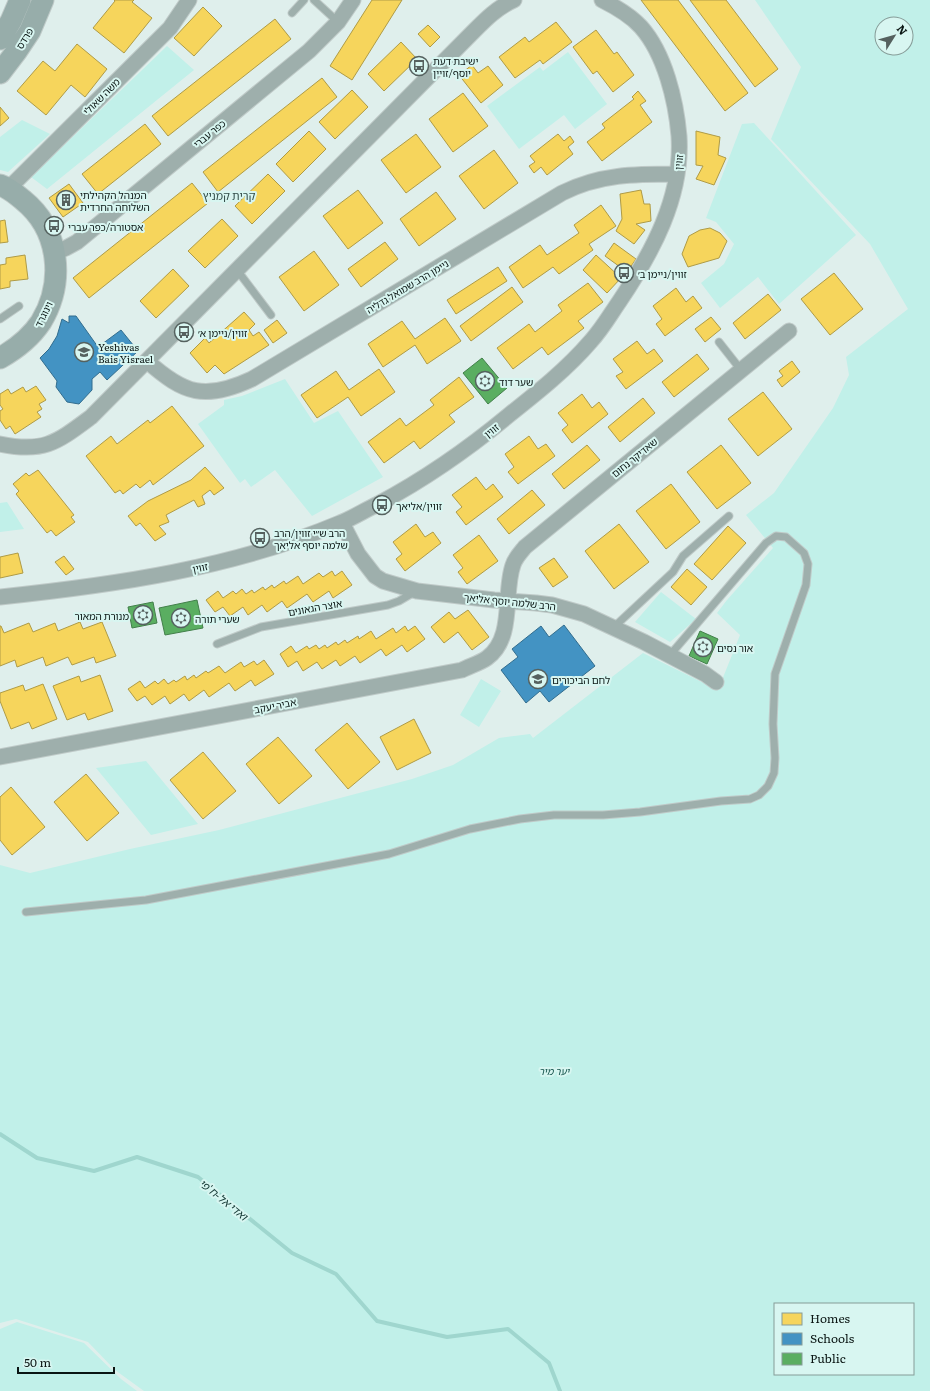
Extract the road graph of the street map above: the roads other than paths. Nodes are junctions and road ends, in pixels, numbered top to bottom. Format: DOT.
graph roads {
  1 [pos="20,0"];
  2 [pos="43,0"];
  3 [pos="189,0"];
  4 [pos="304,0"];
  5 [pos="314,0"];
  6 [pos="353,0"];
  7 [pos="514,0"];
  8 [pos="602,0"];
  9 [pos="292,13"];
  10 [pos="338,22"];
  11 [pos="0,39"];
  12 [pos="0,73"];
  13 [pos="677,174"];
  14 [pos="3,189"];
  15 [pos="54,253"];
  16 [pos="237,270"];
  17 [pos="19,306"];
  18 [pos="271,315"];
  19 [pos="0,319"];
  20 [pos="789,331"];
  21 [pos="719,342"];
  22 [pos="0,358"];
  23 [pos="147,361"];
  24 [pos="741,370"];
  25 [pos="0,444"];
  26 [pos="729,516"];
  27 [pos="342,523"];
  28 [pos="417,591"];
  29 [pos="0,596"];
  30 [pos="508,601"];
  31 [pos="614,627"];
  32 [pos="217,644"];
  33 [pos="670,655"];
  34 [pos="716,682"];
  35 [pos="0,757"];
  36 [pos="26,912"];
  1 -- 11 [label="street, פרדס"];
  2 -- 12 [label="street, פרדס"];
  3 -- 14 [label="street, משה שאולי"];
  4 -- 9 [label="lane"];
  5 -- 10 [label="lane"];
  6 -- 10 [label="street, כפר עברי"];
  7 -- 16 [label="street"];
  8 -- 13 [label="street, זווין"];
  10 -- 15 [label="street, כפר עברי"];
  13 -- 23 [label="street, ניימן הרב שמואל גדליה"];
  13 -- 27 [label="street, זווין"];
  14 -- 15 [label="street, וינוגרד"];
  15 -- 22 [label="street, וינוגרד"];
  16 -- 18 [label="lane"];
  16 -- 23 [label="street"];
  17 -- 19 [label="lane"];
  20 -- 24 [label="street, שאדיקר נחום"];
  21 -- 24 [label="lane"];
  23 -- 25 [label="street"];
  24 -- 30 [label="street, שאדיקר נחום"];
  26 -- 31 [label="lane"];
  27 -- 28 [label="street, הרב שלמה יוסף אליאך"];
  27 -- 29 [label="street, זווין"];
  28 -- 30 [label="street, הרב שלמה יוסף אליאך"];
  28 -- 32 [label="lane, אוצר הגאונים"];
  30 -- 31 [label="street, הרב שלמה יוסף אליאך"];
  30 -- 35 [label="street, אביר יעקב"];
  31 -- 33 [label="street, הרב שלמה יוסף אליאך"];
  33 -- 34 [label="street, הרב שלמה יוסף אליאך"];
  33 -- 36 [label="lane"];
}
